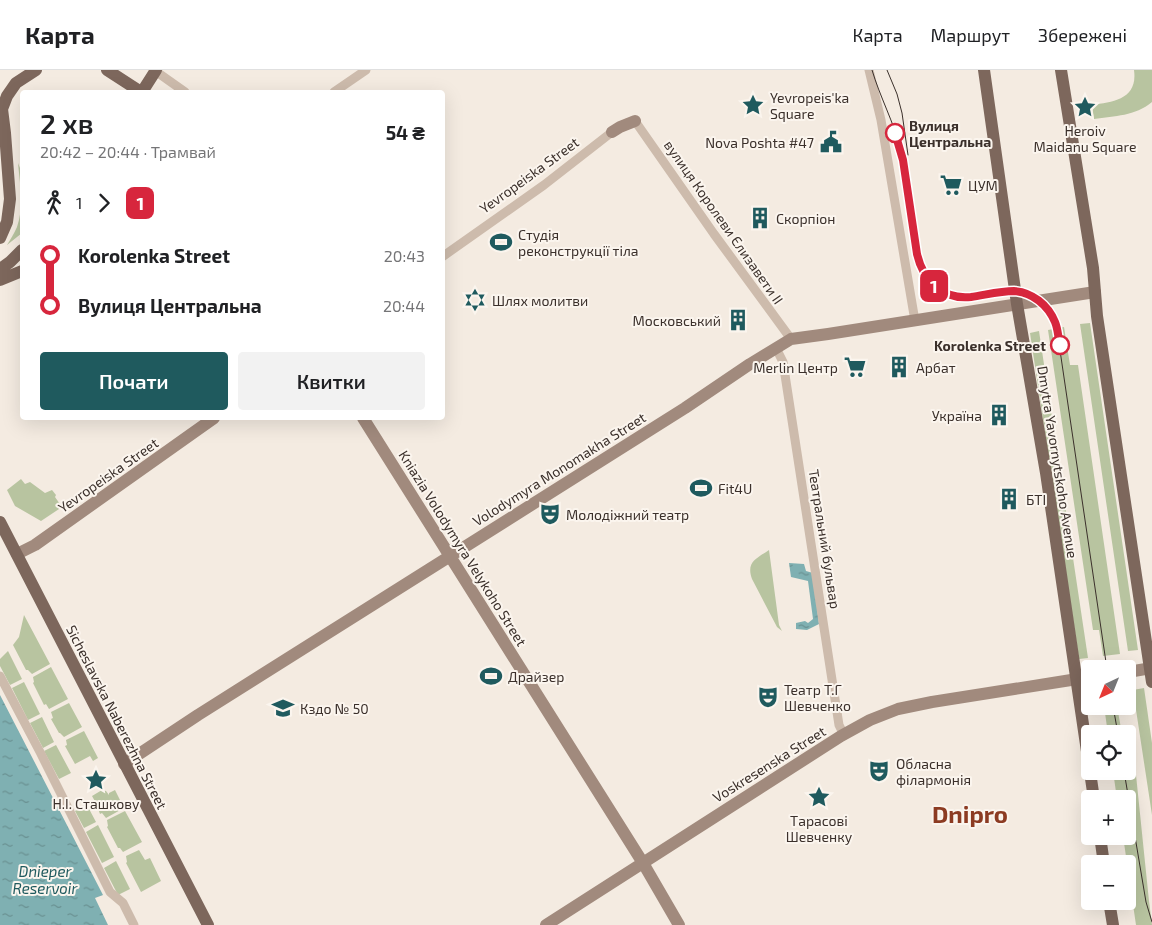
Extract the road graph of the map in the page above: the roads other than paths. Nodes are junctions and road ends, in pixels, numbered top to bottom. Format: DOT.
graph roads {
  1 [pos="36,70"];
  2 [pos="107,70"];
  3 [pos="155,70"];
  4 [pos="366,70"];
  5 [pos="869,70"];
  6 [pos="984,70"];
  7 [pos="1061,70"];
  8 [pos="138,90"];
  9 [pos="142,90"];
  10 [pos="182,90"];
  11 [pos="337,90"];
  12 [pos="0,119"];
  13 [pos="635,121"];
  14 [pos="612,132"];
  15 [pos="6,133"];
  16 [pos="0,238"];
  17 [pos="20,246"];
  18 [pos="20,252"];
  19 [pos="445,255"];
  20 [pos="0,258"];
  21 [pos="0,269"];
  22 [pos="20,272"];
  23 [pos="0,280"];
  24 [pos="1095,292"];
  25 [pos="1017,304"];
  26 [pos="915,320"];
  27 [pos="791,339"];
  28 [pos="776,348"];
  29 [pos="211,420"];
  30 [pos="364,420"];
  31 [pos="0,522"];
  32 [pos="17,554"];
  33 [pos="450,556"];
  34 [pos="1151,668"];
  35 [pos="1136,671"];
  36 [pos="0,676"];
  37 [pos="1081,678"];
  38 [pos="1076,679"];
  39 [pos="1152,682"];
  40 [pos="844,735"];
  41 [pos="124,764"];
  42 [pos="1093,790"];
  43 [pos="643,862"];
  44 [pos="1110,910"];
  45 [pos="134,925"];
  46 [pos="208,925"];
  47 [pos="546,925"];
  48 [pos="679,925"];
  49 [pos="1113,925"];
  1 -- 15 [label="main road"];
  2 -- 8 [label="main road"];
  3 -- 9 [label="main road, bridge"];
  3 -- 10 [label="street"];
  4 -- 11 [label="street"];
  5 -- 26 [label="street"];
  6 -- 25 [label="main road, Dmytra Yavornytskoho Avenue"];
  7 -- 24 [label="main road"];
  12 -- 15 [label="main road"];
  13 -- 14 [label="main road, Yevropeiska Street"];
  13 -- 27 [label="street, вулиця Королеви Єлизавети ІІ"];
  14 -- 19 [label="street, Yevropeiska Street"];
  15 -- 16 [label="main road"];
  17 -- 20 [label="main road"];
  18 -- 21 [label="main road"];
  22 -- 23 [label="main road"];
  24 -- 25 [label="main road, Volodymyra Monomakha Street"];
  24 -- 34 [label="main road"];
  25 -- 26 [label="main road, Volodymyra Monomakha Street"];
  25 -- 38 [label="main road, Dmytra Yavornytskoho Avenue"];
  26 -- 27 [label="main road, Volodymyra Monomakha Street"];
  27 -- 28 [label="main road, Volodymyra Monomakha Street"];
  28 -- 33 [label="main road, Volodymyra Monomakha Street"];
  28 -- 40 [label="street, Театральний бульвар"];
  29 -- 32 [label="main road, Yevropeiska Street"];
  30 -- 33 [label="main road, Kniazia Volodymyra Velykoho Street"];
  31 -- 32 [label="main road, Sicheslavska Naberezhna Street"];
  32 -- 41 [label="main road, Sicheslavska Naberezhna Street"];
  33 -- 41 [label="main road, Volodymyra Monomakha Street"];
  33 -- 43 [label="main road, Kniazia Volodymyra Velykoho Street"];
  34 -- 35 [label="main road"];
  34 -- 39 [label="main road"];
  36 -- 45 [label="street"];
  37 -- 38 [label="main road, Voskresenska Street"];
  38 -- 40 [label="main road, Voskresenska Street"];
  38 -- 42 [label="main road, Dmytra Yavornytskoho Avenue"];
  40 -- 43 [label="main road, Voskresenska Street"];
  41 -- 46 [label="main road, Sicheslavska Naberezhna Street"];
  43 -- 47 [label="main road, Voskresenska Street"];
  43 -- 48 [label="main road, Kniazia Volodymyra Velykoho Street"];
  44 -- 49 [label="main road"];
}
